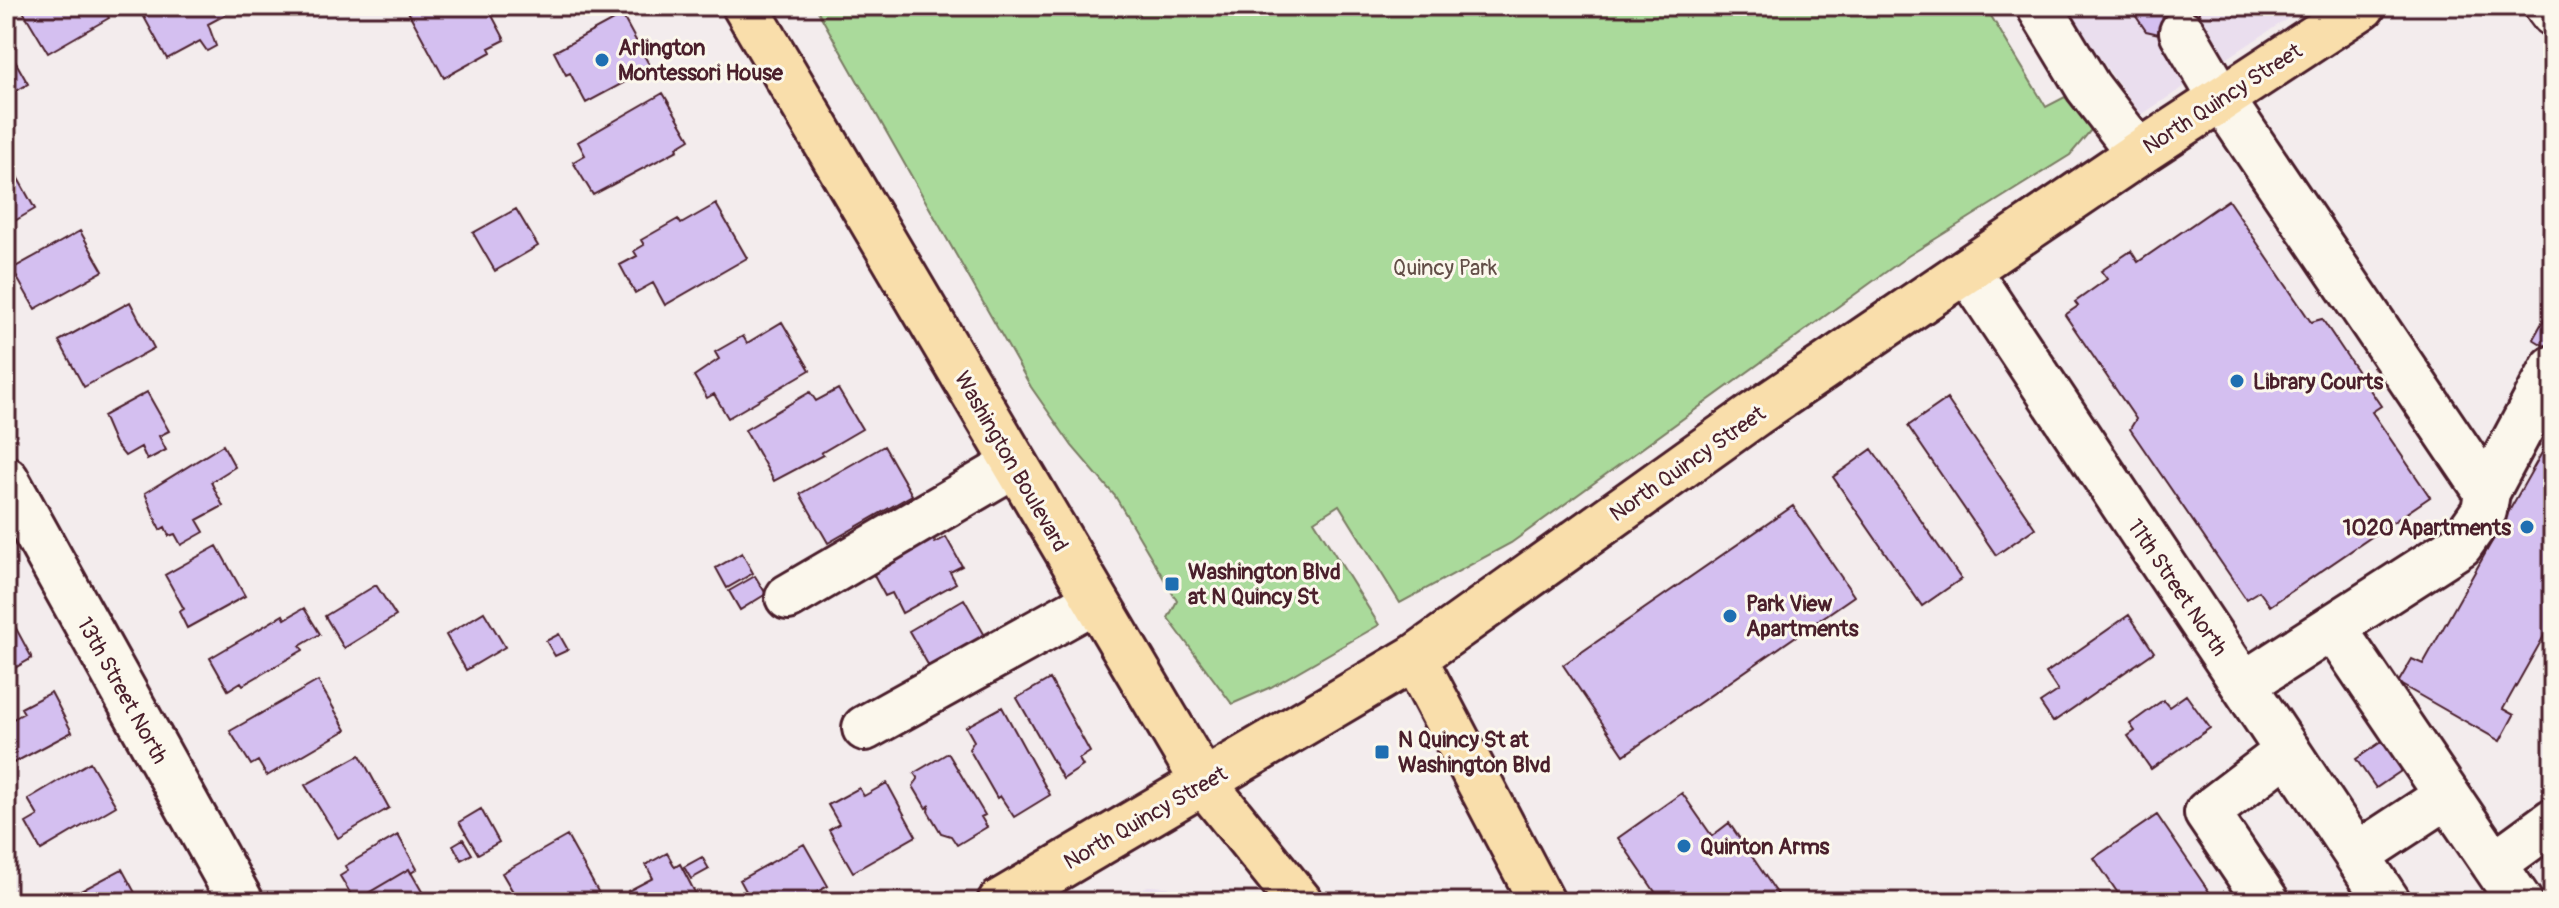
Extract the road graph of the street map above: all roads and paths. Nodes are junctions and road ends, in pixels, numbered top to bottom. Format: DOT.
graph roads {
  1 [pos="745,6"];
  2 [pos="2039,6"];
  3 [pos="2363,6"];
  4 [pos="2547,6"];
  5 [pos="2553,14"];
  6 [pos="2182,32"];
  7 [pos="2221,98"];
  8 [pos="2139,153"];
  9 [pos="1968,271"];
  10 [pos="2553,368"];
  11 [pos="1014,465"];
  12 [pos="6,479"];
  13 [pos="2487,492"];
  14 [pos="788,597"];
  15 [pos="1094,601"];
  16 [pos="2333,627"];
  17 [pos="1414,658"];
  18 [pos="2244,684"];
  19 [pos="865,728"];
  20 [pos="2288,751"];
  21 [pos="1204,783"];
  22 [pos="2447,796"];
  23 [pos="2553,821"];
  24 [pos="2357,855"];
  25 [pos="2494,864"];
  26 [pos="1541,900"];
  27 [pos="241,902"];
  28 [pos="1000,902"];
  29 [pos="1300,902"];
  30 [pos="2267,902"];
  31 [pos="2388,902"];
  32 [pos="2520,902"];
  1 -- 11 [label="main road, Washington Boulevard"];
  2 -- 8 [label="street"];
  3 -- 7 [label="main road, North Quincy Street"];
  4 -- 5 [label="street"];
  6 -- 7 [label="street"];
  7 -- 8 [label="main road, North Quincy Street"];
  7 -- 13 [label="street"];
  8 -- 9 [label="main road, North Quincy Street"];
  9 -- 17 [label="main road, North Quincy Street"];
  9 -- 18 [label="street, 11th Street North"];
  10 -- 13 [label="street"];
  11 -- 14 [label="street"];
  11 -- 15 [label="main road, Washington Boulevard"];
  12 -- 27 [label="street, 13th Street North"];
  13 -- 16 [label="street"];
  15 -- 19 [label="street"];
  15 -- 21 [label="main road, Washington Boulevard"];
  16 -- 18 [label="street"];
  16 -- 22 [label="street"];
  17 -- 21 [label="main road, North Quincy Street"];
  17 -- 26 [label="main road"];
  18 -- 20 [label="street, 11th Street North"];
  20 -- 24 [label="street, 11th Street North"];
  20 -- 30 [label="street"];
  21 -- 28 [label="main road, North Quincy Street"];
  21 -- 29 [label="main road, Washington Boulevard"];
  22 -- 24 [label="street"];
  22 -- 25 [label="street"];
  23 -- 25 [label="street"];
  24 -- 31 [label="street, 11th Street North"];
  25 -- 32 [label="street"];
}
